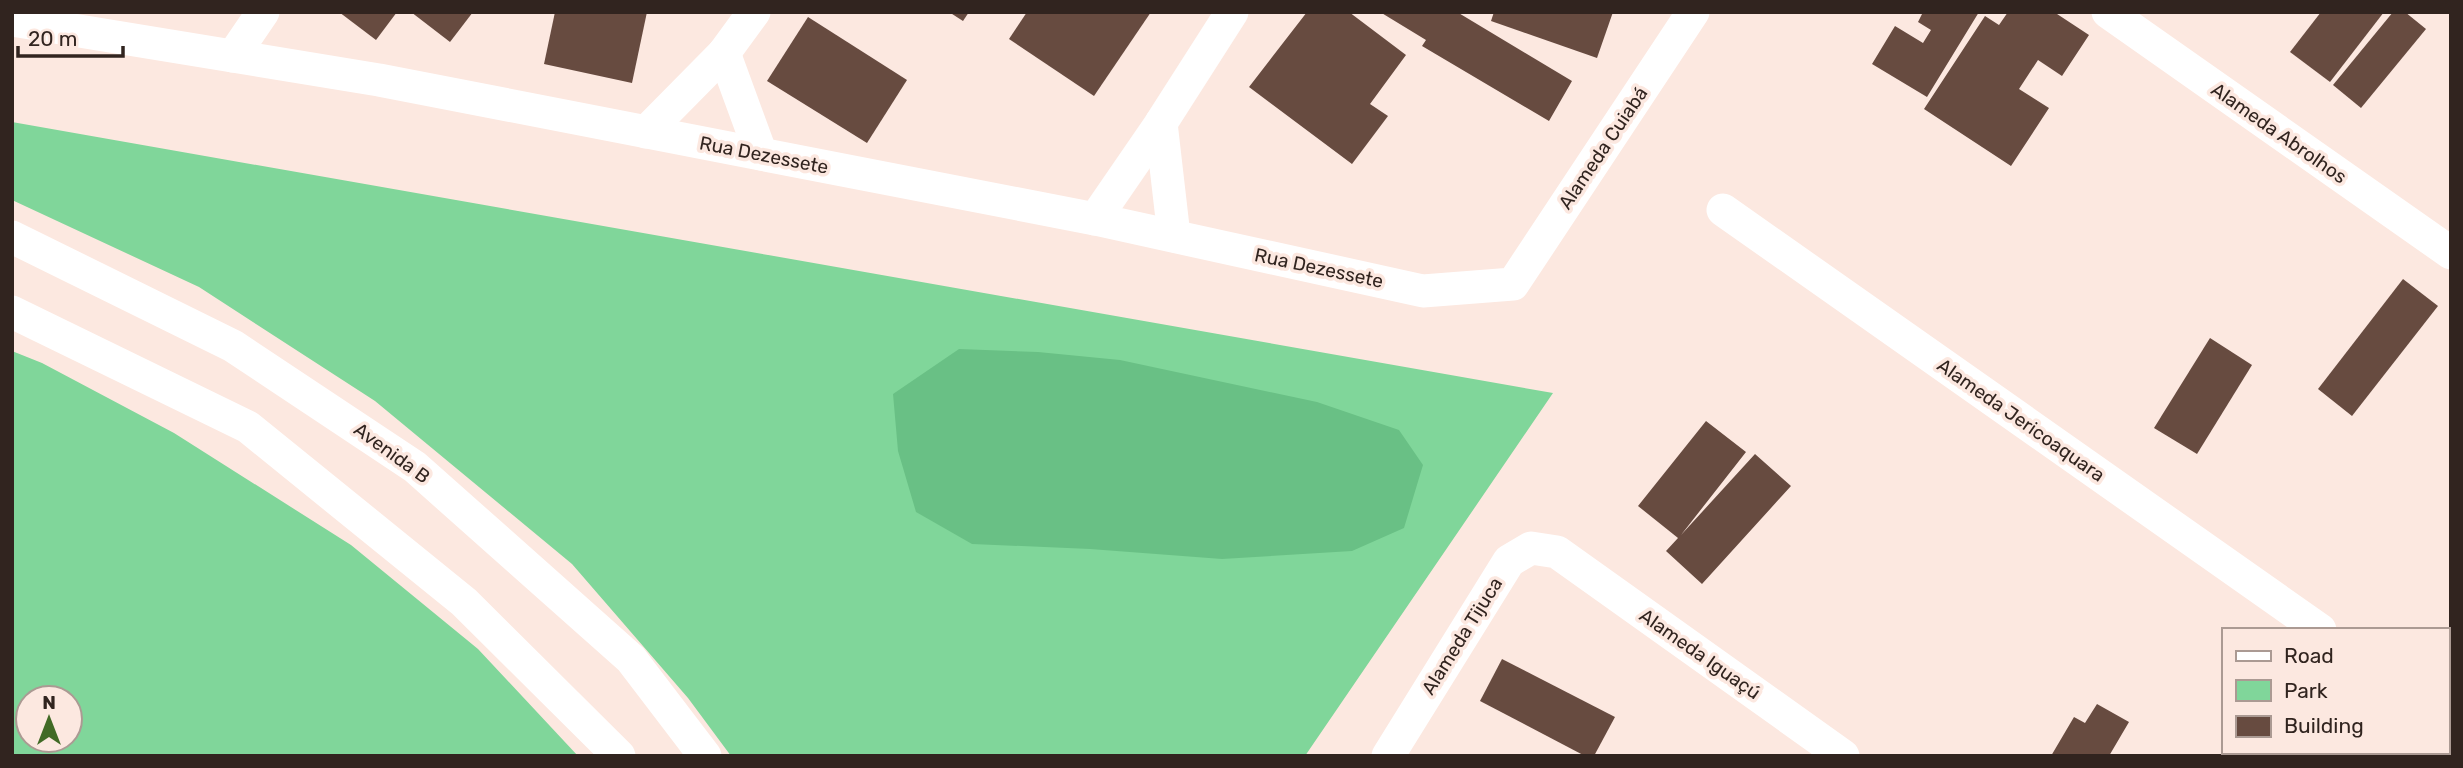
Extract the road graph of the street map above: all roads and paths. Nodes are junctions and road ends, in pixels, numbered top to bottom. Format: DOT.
graph roads {
  1 [pos="263,12"];
  2 [pos="754,12"];
  3 [pos="1232,12"];
  4 [pos="1693,12"];
  5 [pos="2108,12"];
  6 [pos="12,20"];
  7 [pos="724,53"];
  8 [pos="233,57"];
  9 [pos="1161,123"];
  10 [pos="646,132"];
  11 [pos="761,154"];
  12 [pos="1723,210"];
  13 [pos="1095,219"];
  14 [pos="1174,236"];
  15 [pos="12,237"];
  16 [pos="2451,253"];
  17 [pos="1513,284"];
  18 [pos="12,312"];
  19 [pos="1557,552"];
  20 [pos="2316,628"];
  21 [pos="619,756"];
  22 [pos="705,756"];
  23 [pos="1388,756"];
  24 [pos="1843,756"];
  1 -- 8 [label="street"];
  2 -- 7 [label="street"];
  3 -- 9 [label="street"];
  4 -- 17 [label="street, Alameda Cuiabá"];
  5 -- 16 [label="street, Alameda Abrolhos"];
  6 -- 8 [label="street, Rua Dezessete"];
  7 -- 10 [label="street"];
  7 -- 11 [label="street"];
  8 -- 10 [label="street, Rua Dezessete"];
  9 -- 13 [label="street"];
  9 -- 14 [label="street"];
  10 -- 11 [label="street, Rua Dezessete"];
  11 -- 13 [label="street, Rua Dezessete"];
  12 -- 20 [label="street, Alameda Jericoaquara"];
  13 -- 14 [label="street, Rua Dezessete"];
  14 -- 17 [label="street, Rua Dezessete"];
  15 -- 22 [label="street, Avenida B"];
  18 -- 21 [label="street"];
  19 -- 23 [label="street, Alameda Tijuca"];
  19 -- 24 [label="street, Alameda Iguaçú"];
}
